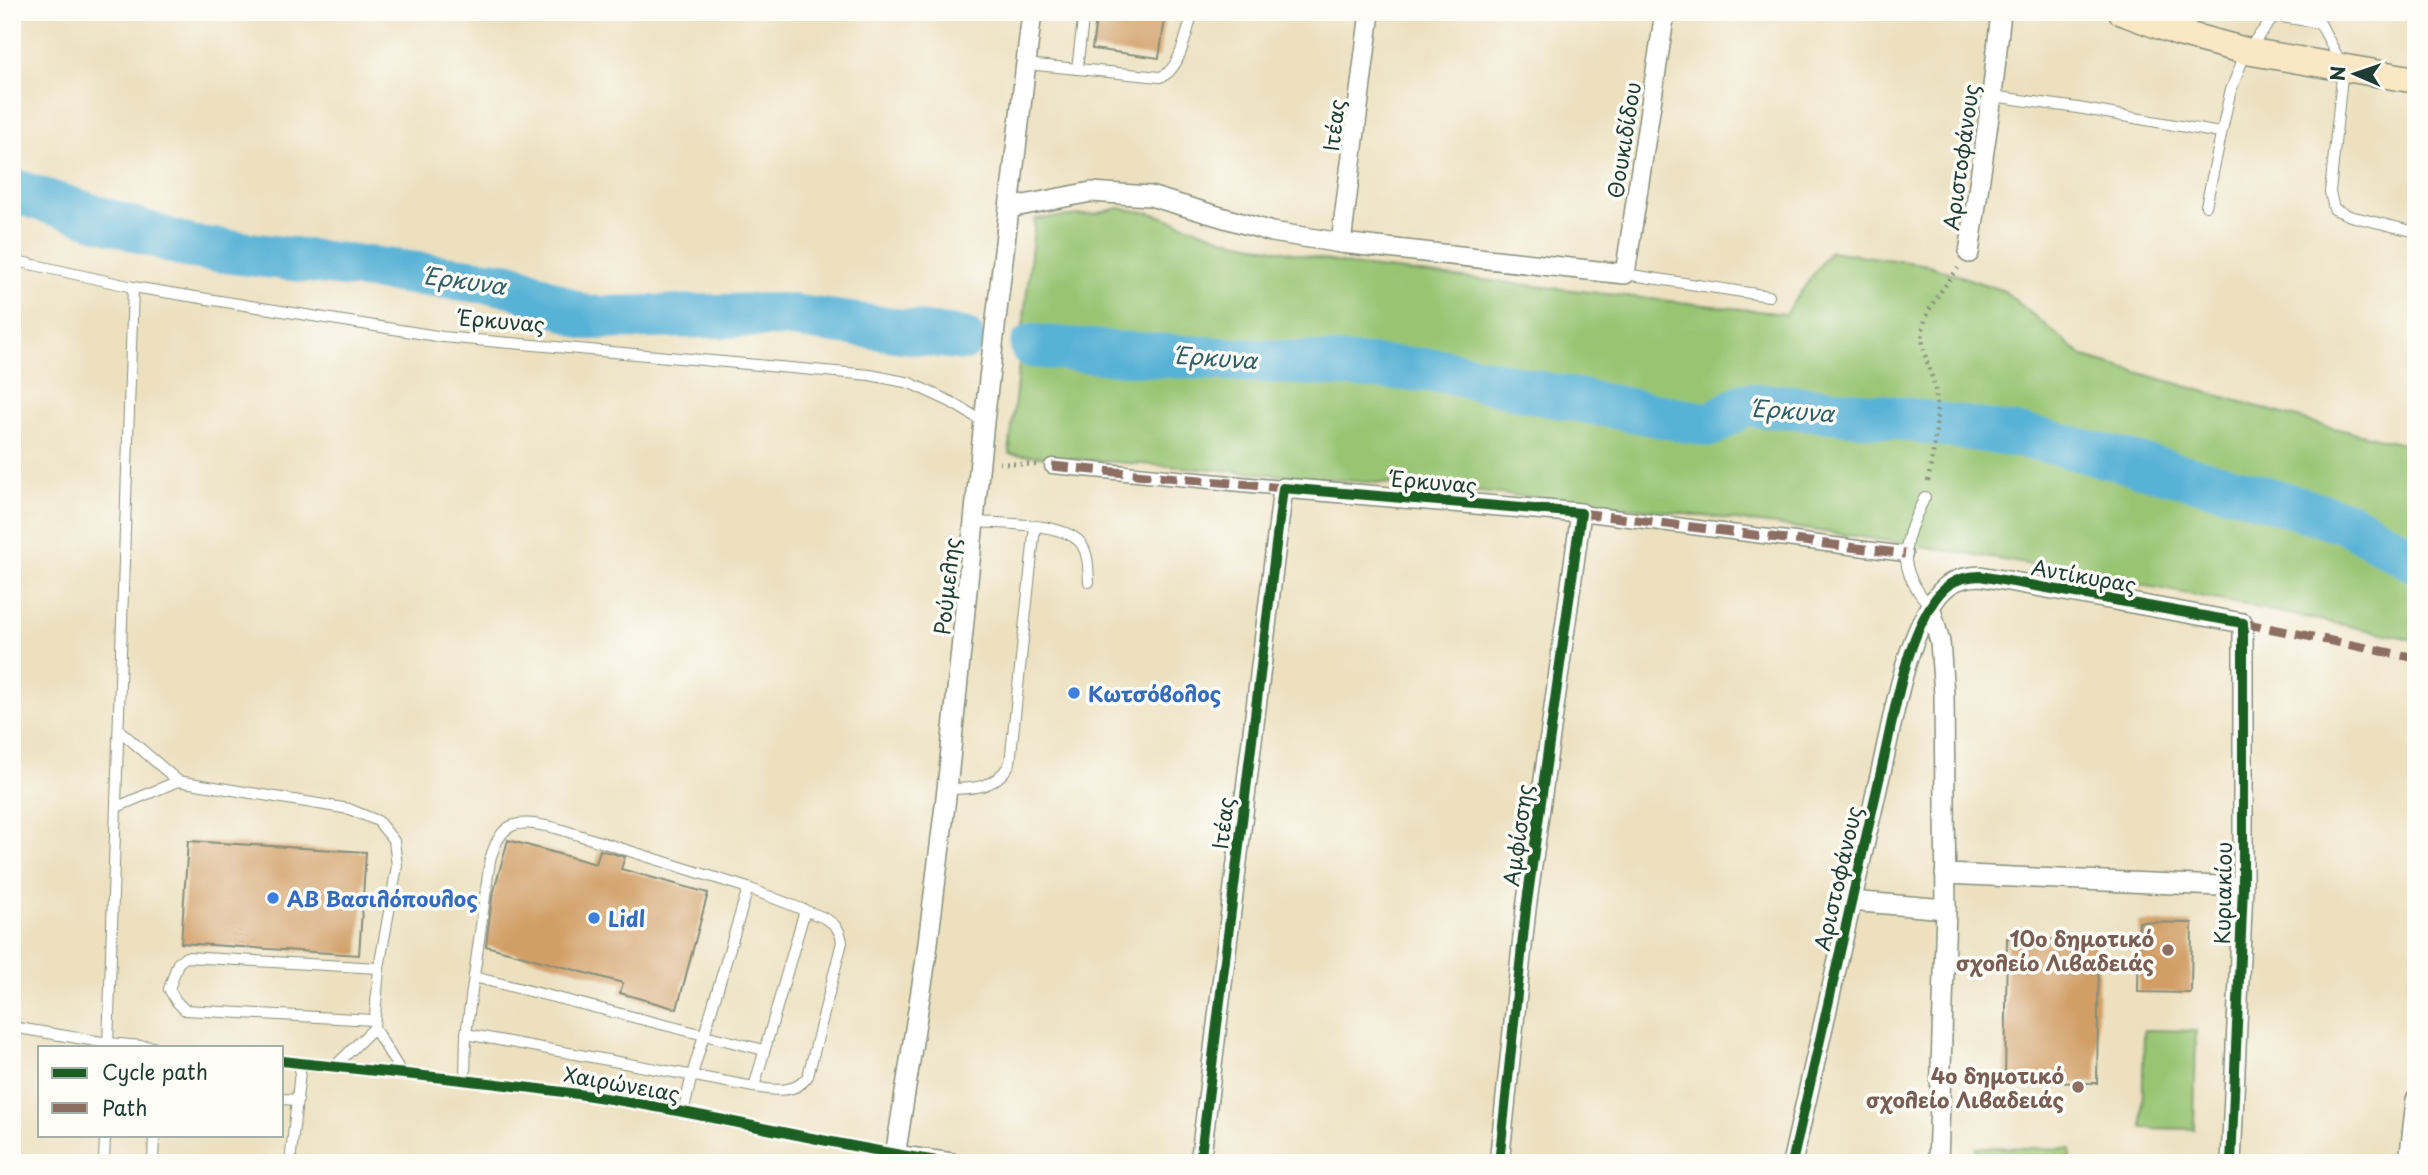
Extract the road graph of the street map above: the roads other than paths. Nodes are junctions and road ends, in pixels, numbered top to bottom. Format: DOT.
graph roads {
  1 [pos="1032,12"];
  2 [pos="1084,12"];
  3 [pos="1193,12"];
  4 [pos="1370,12"];
  5 [pos="1665,12"];
  6 [pos="2001,12"];
  7 [pos="2122,12"];
  8 [pos="2179,22"];
  9 [pos="2246,51"];
  10 [pos="1026,64"];
  11 [pos="2343,67"];
  12 [pos="1077,69"];
  13 [pos="2416,80"];
  14 [pos="1992,96"];
  15 [pos="2220,133"];
  16 [pos="2206,206"];
  17 [pos="1009,208"];
  18 [pos="2416,232"];
  19 [pos="1341,243"];
  20 [pos="1969,253"];
  21 [pos="12,260"];
  22 [pos="1625,274"];
  23 [pos="133,287"];
  24 [pos="1769,296"];
  25 [pos="984,422"];
  26 [pos="1052,466"];
  27 [pos="1283,488"];
  28 [pos="1925,497"];
  29 [pos="1581,513"];
  30 [pos="976,522"];
  31 [pos="1035,526"];
  32 [pos="1905,554"];
  33 [pos="1089,582"];
  34 [pos="1930,606"];
  35 [pos="2243,623"];
  36 [pos="119,730"];
  37 [pos="178,781"];
  38 [pos="947,789"];
  39 [pos="117,807"];
  40 [pos="1945,874"];
  41 [pos="2243,887"];
  42 [pos="748,888"];
  43 [pos="1850,901"];
  44 [pos="1946,909"];
  45 [pos="805,910"];
  46 [pos="379,968"];
  47 [pos="474,977"];
  48 [pos="374,1024"];
  49 [pos="12,1027"];
  50 [pos="466,1034"];
  51 [pos="705,1034"];
  52 [pos="108,1045"];
  53 [pos="130,1046"];
  54 [pos="764,1050"];
  55 [pos="284,1061"];
  56 [pos="301,1063"];
  57 [pos="335,1066"];
  58 [pos="401,1072"];
  59 [pos="692,1075"];
  60 [pos="465,1079"];
  61 [pos="754,1087"];
  62 [pos="284,1099"];
  63 [pos="298,1100"];
  64 [pos="2416,1100"];
  65 [pos="683,1113"];
  66 [pos="105,1136"];
  67 [pos="154,1136"];
  68 [pos="895,1159"];
  69 [pos="104,1163"];
  70 [pos="153,1163"];
  71 [pos="290,1163"];
  72 [pos="952,1163"];
  73 [pos="1200,1163"];
  74 [pos="1499,1163"];
  75 [pos="1792,1163"];
  76 [pos="1938,1163"];
  77 [pos="2231,1163"];
  78 [pos="2409,1163"];
  1 -- 10 [label="street, Ρούμελης"];
  2 -- 12 [label="lane"];
  3 -- 12 [label="lane"];
  4 -- 19 [label="street, Ιτέας"];
  5 -- 22 [label="street, Θουκιδίδου"];
  6 -- 14 [label="street, Αριστοφάνους"];
  7 -- 8 [label="main road"];
  8 -- 9 [label="main road"];
  9 -- 11 [label="main road"];
  9 -- 11 [label="lane"];
  9 -- 15 [label="lane"];
  10 -- 12 [label="lane"];
  10 -- 17 [label="street, Ρούμελης"];
  11 -- 13 [label="main road"];
  11 -- 18 [label="lane"];
  14 -- 15 [label="lane"];
  14 -- 20 [label="street, Αριστοφάνους"];
  15 -- 16 [label="lane"];
  17 -- 19 [label="street"];
  17 -- 25 [label="street, Ρούμελης"];
  19 -- 22 [label="street"];
  21 -- 23 [label="lane, Έρκυνας"];
  22 -- 24 [label="lane"];
  23 -- 25 [label="lane, Έρκυνας"];
  23 -- 36 [label="lane"];
  25 -- 30 [label="street, Ρούμελης"];
  26 -- 27 [label="street, Έρκυνας"];
  27 -- 29 [label="street, Έρκυνας"];
  27 -- 73 [label="street, Ιτέας"];
  28 -- 32 [label="lane"];
  29 -- 32 [label="street, Έρκυνας"];
  29 -- 74 [label="street, Αμφίσσης"];
  30 -- 31 [label="lane"];
  30 -- 38 [label="street, Ρούμελης"];
  31 -- 33 [label="lane"];
  31 -- 38 [label="lane"];
  32 -- 34 [label="lane"];
  34 -- 35 [label="street, Αντίκυρας"];
  34 -- 40 [label="street"];
  34 -- 43 [label="street, Αριστοφάνους"];
  35 -- 41 [label="street, Κυριακίου"];
  36 -- 37 [label="lane"];
  36 -- 39 [label="lane"];
  37 -- 39 [label="lane"];
  37 -- 46 [label="lane"];
  38 -- 68 [label="street, Ρούμελης"];
  39 -- 52 [label="lane"];
  40 -- 41 [label="street, Κυριακίου"];
  40 -- 44 [label="street"];
  41 -- 77 [label="street, Κυριακίου"];
  42 -- 45 [label="lane"];
  42 -- 47 [label="lane"];
  42 -- 51 [label="lane"];
  43 -- 44 [label="street"];
  43 -- 75 [label="street, Αριστοφάνους"];
  44 -- 76 [label="street"];
  45 -- 54 [label="lane"];
  45 -- 61 [label="lane"];
  46 -- 48 [label="lane"];
  46 -- 48 [label="lane"];
  47 -- 50 [label="lane"];
  47 -- 51 [label="lane"];
  48 -- 57 [label="lane"];
  48 -- 58 [label="lane"];
  49 -- 52 [label="lane"];
  50 -- 59 [label="lane"];
  50 -- 60 [label="lane"];
  51 -- 54 [label="lane"];
  51 -- 59 [label="lane"];
  52 -- 53 [label="lane"];
  54 -- 61 [label="lane"];
  55 -- 56 [label="lane, Χαιρώνειας"];
  56 -- 57 [label="lane, Χαιρώνειας"];
  56 -- 63 [label="lane"];
  57 -- 58 [label="lane, Χαιρώνειας"];
  58 -- 60 [label="lane, Χαιρώνειας"];
  59 -- 61 [label="lane"];
  59 -- 65 [label="lane"];
  60 -- 65 [label="lane, Χαιρώνειας"];
  62 -- 63 [label="lane"];
  63 -- 71 [label="lane"];
  64 -- 78 [label="street"];
  65 -- 68 [label="lane, Χαιρώνειας"];
  66 -- 69 [label="lane"];
  67 -- 70 [label="lane"];
  68 -- 72 [label="street, Χαιρώνειας"];
}
